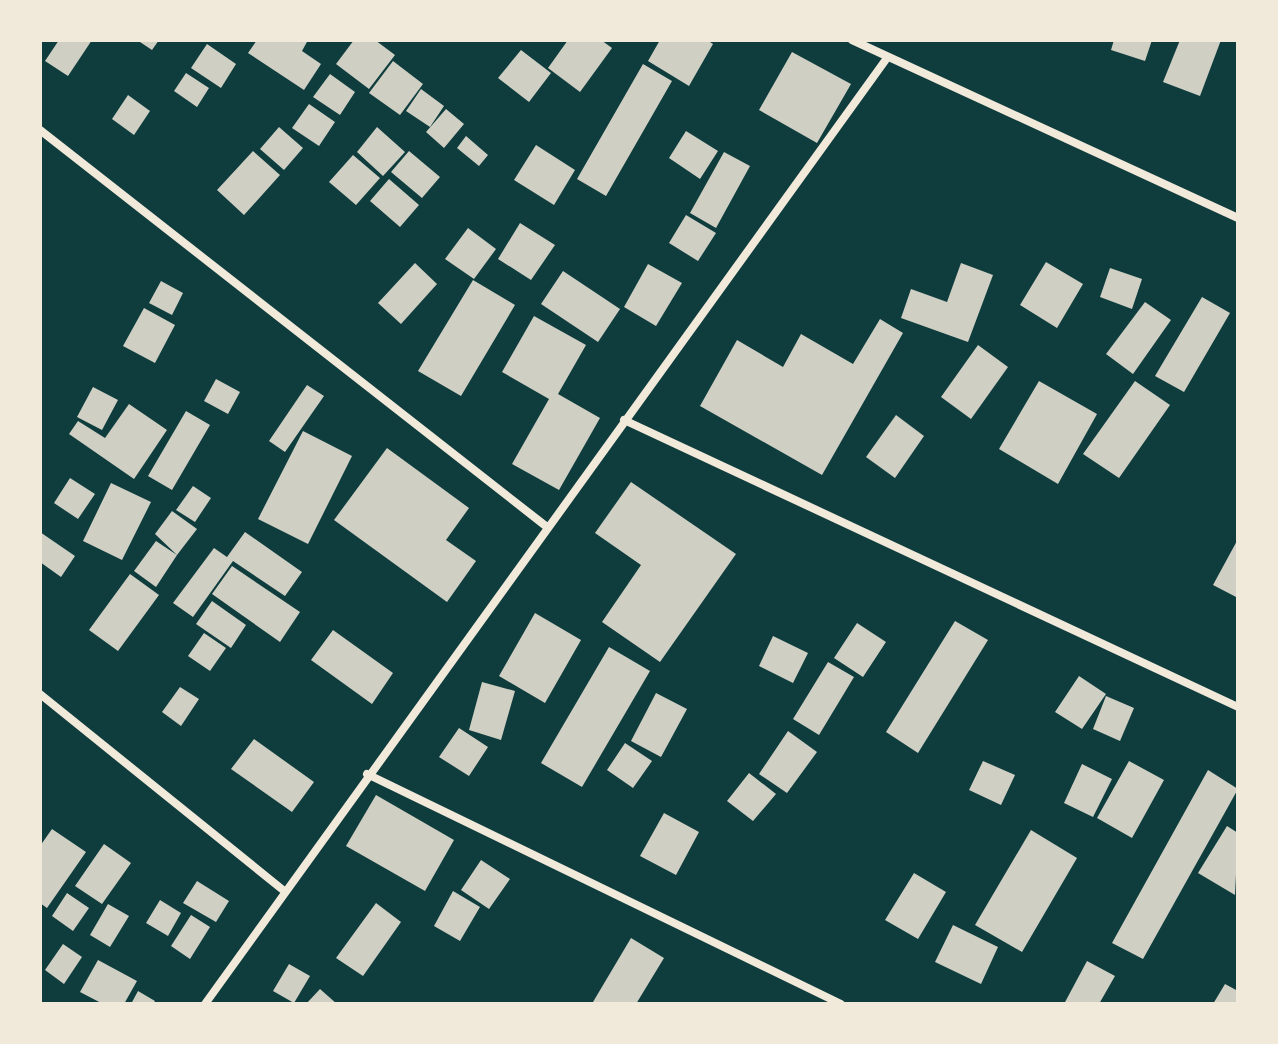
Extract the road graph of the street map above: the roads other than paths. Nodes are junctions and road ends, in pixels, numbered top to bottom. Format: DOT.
graph roads {
  1 [pos="852,40"];
  2 [pos="887,58"];
  3 [pos="40,130"];
  4 [pos="1238,218"];
  5 [pos="624,420"];
  6 [pos="547,527"];
  7 [pos="40,694"];
  8 [pos="1238,707"];
  9 [pos="367,774"];
  10 [pos="283,890"];
  11 [pos="205,1004"];
  12 [pos="841,1004"];
  1 -- 2 [label="street"];
  2 -- 4 [label="street"];
  2 -- 5 [label="street"];
  3 -- 6 [label="street"];
  5 -- 6 [label="street"];
  5 -- 8 [label="street"];
  6 -- 9 [label="street"];
  7 -- 10 [label="street"];
  9 -- 10 [label="street"];
  9 -- 12 [label="street"];
  10 -- 11 [label="street"];
}
